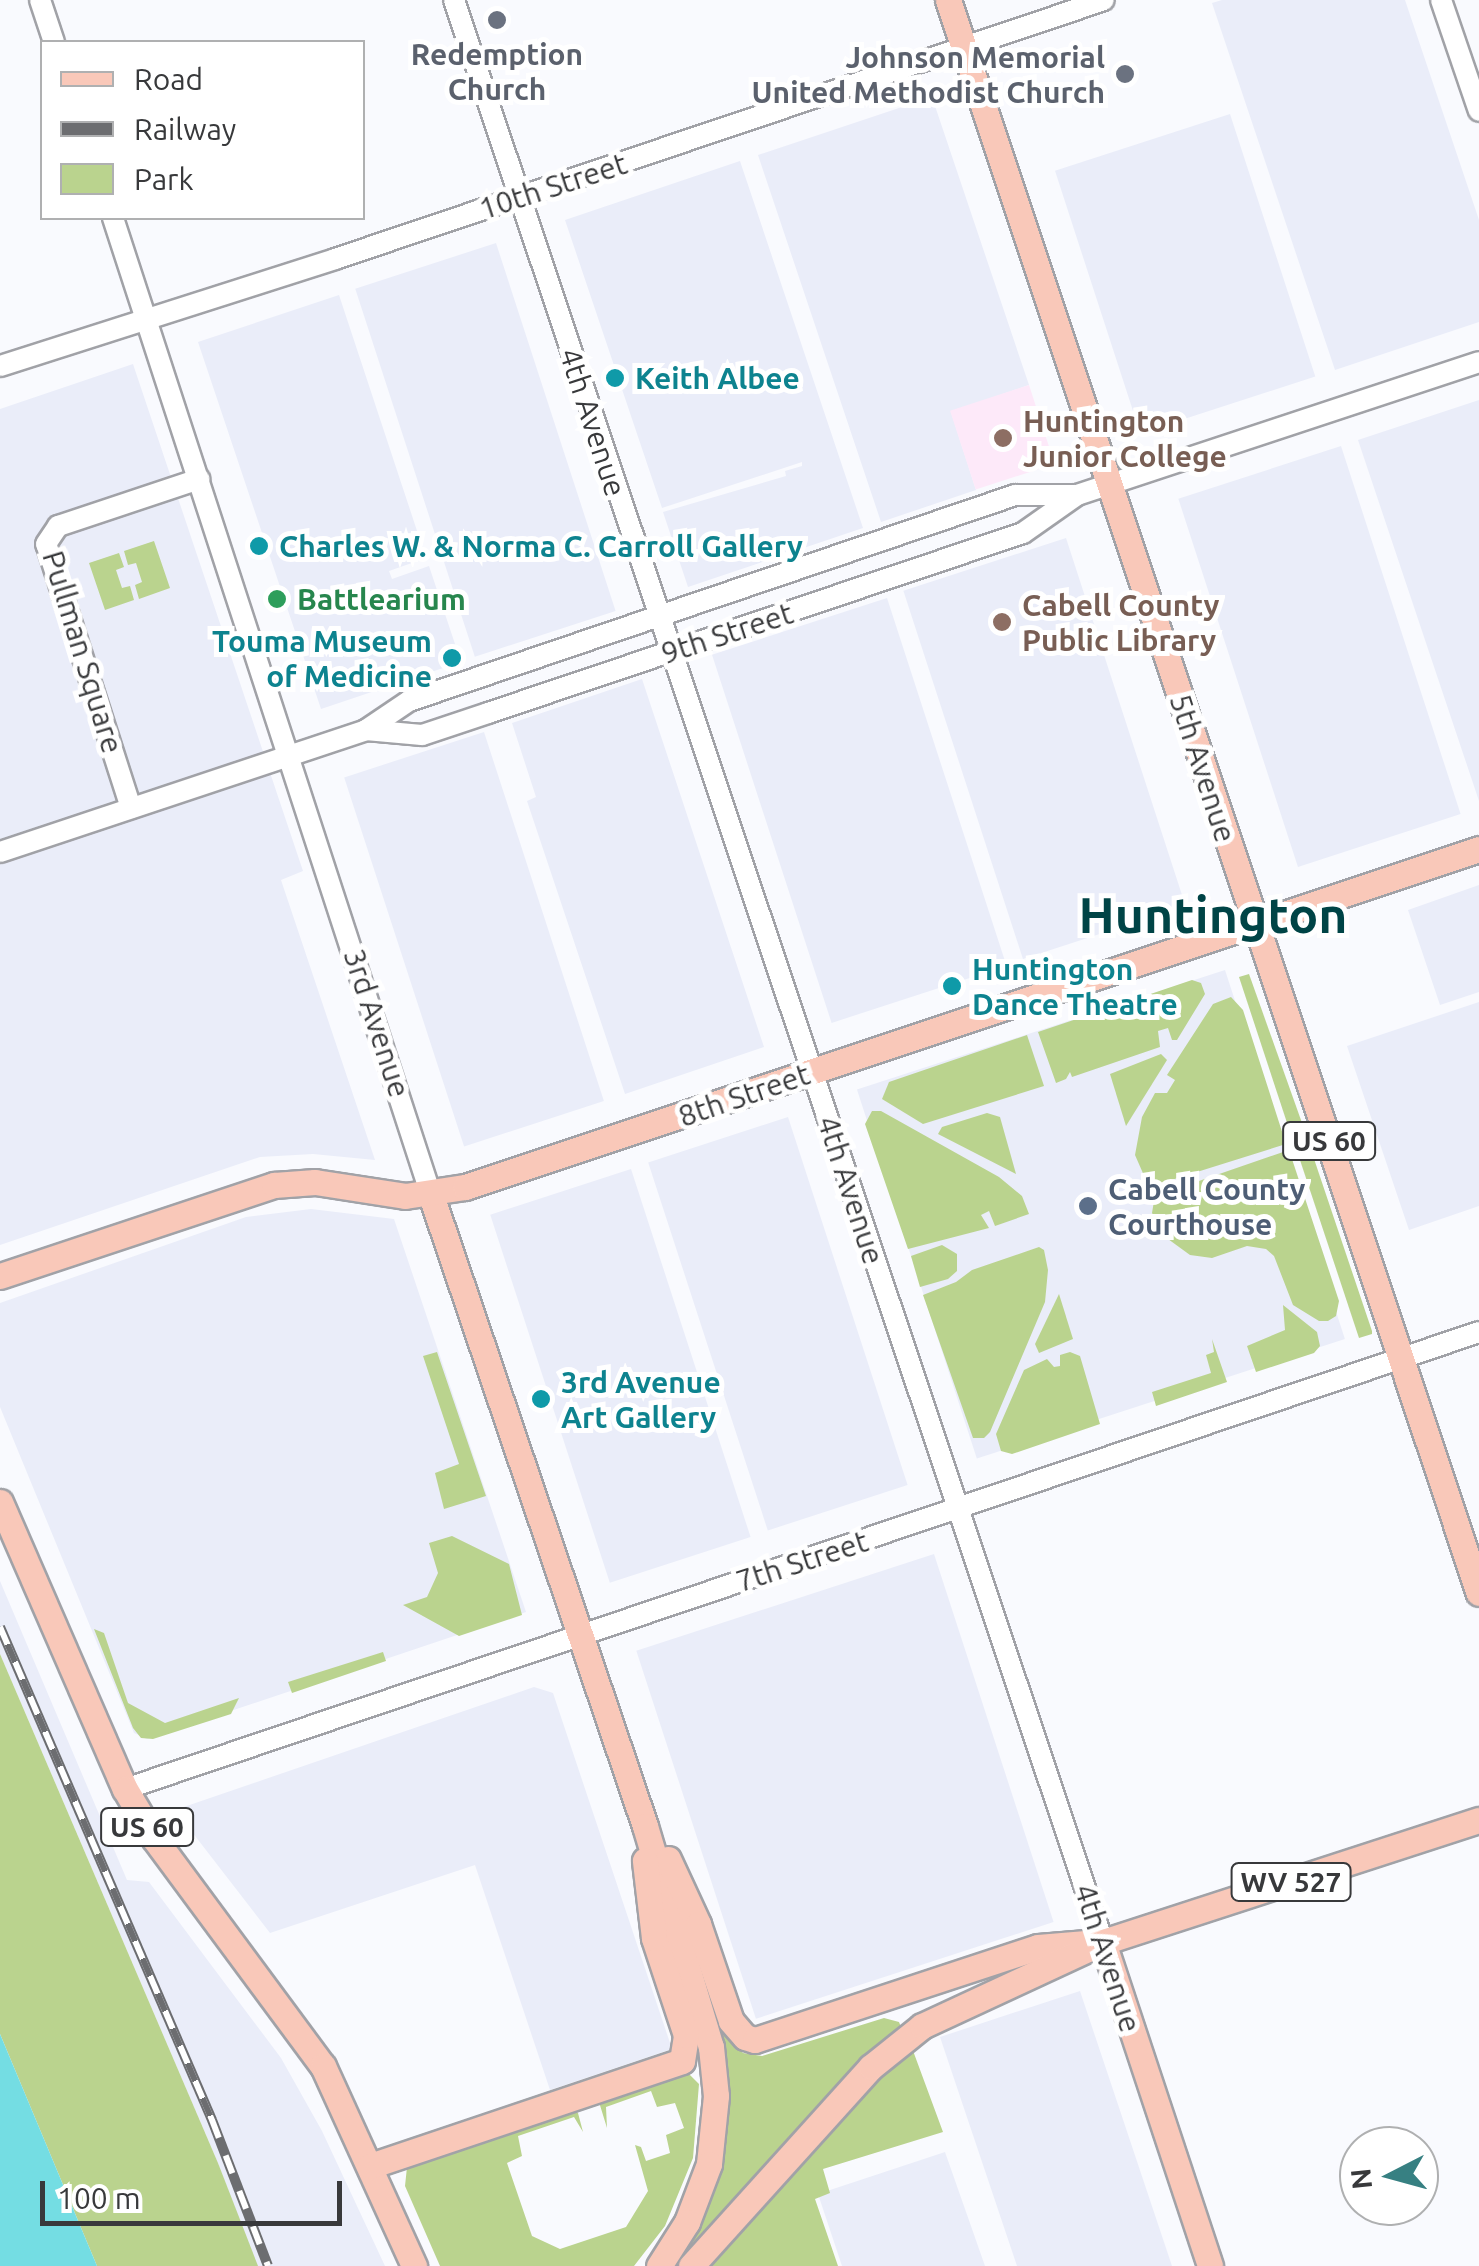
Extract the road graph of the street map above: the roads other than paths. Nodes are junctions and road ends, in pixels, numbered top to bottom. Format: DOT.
graph roads {
  1 [pos="40,0"];
  2 [pos="454,0"];
  3 [pos="948,0"];
  4 [pos="1104,0"];
  5 [pos="1441,0"];
  6 [pos="53,40"];
  7 [pos="964,46"];
  8 [pos="1479,111"];
  9 [pos="519,197"];
  10 [pos="114,220"];
  11 [pos="147,319"];
  12 [pos="1479,362"];
  13 [pos="0,366"];
  14 [pos="199,479"];
  15 [pos="1110,485"];
  16 [pos="1076,495"];
  17 [pos="658,618"];
  18 [pos="670,652"];
  19 [pos="366,730"];
  20 [pos="291,756"];
  21 [pos="131,808"];
  22 [pos="1479,849"];
  23 [pos="0,852"];
  24 [pos="1255,924"];
  25 [pos="811,1072"];
  26 [pos="432,1194"];
  27 [pos="0,1276"];
  28 [pos="1479,1332"];
  29 [pos="1400,1358"];
  30 [pos="0,1502"];
  31 [pos="957,1509"];
  32 [pos="1479,1593"];
  33 [pos="580,1635"];
  34 [pos="124,1790"];
  35 [pos="1479,1820"];
  36 [pos="645,1826"];
  37 [pos="1104,1942"];
  38 [pos="370,2166"];
  39 [pos="414,2266"];
  40 [pos="659,2266"];
  41 [pos="692,2266"];
  42 [pos="1210,2266"];
  1 -- 6 [label="street"];
  2 -- 9 [label="street, 4th Avenue"];
  3 -- 7 [label="main road, 5th Avenue / US 60"];
  4 -- 7 [label="street, 10th Street"];
  5 -- 8 [label="street"];
  7 -- 9 [label="street, 10th Street"];
  7 -- 15 [label="main road, 5th Avenue / US 60"];
  9 -- 11 [label="street, 10th Street"];
  9 -- 17 [label="street, 4th Avenue"];
  10 -- 11 [label="street, 3rd Avenue"];
  11 -- 13 [label="street, 10th Street"];
  11 -- 14 [label="street, 3rd Avenue"];
  12 -- 15 [label="street, 9th Street"];
  14 -- 20 [label="street, 3rd Avenue"];
  14 -- 21 [label="street, Pullman Square"];
  15 -- 16 [label="street, 9th Street"];
  15 -- 24 [label="main road, 5th Avenue / US 60"];
  16 -- 17 [label="street, 9th Street"];
  16 -- 18 [label="street, 9th Street"];
  17 -- 18 [label="street, 4th Avenue"];
  17 -- 19 [label="street, 9th Street"];
  18 -- 19 [label="street, 9th Street"];
  18 -- 25 [label="street, 4th Avenue"];
  19 -- 20 [label="street, 9th Street"];
  20 -- 21 [label="street, 9th Street"];
  20 -- 26 [label="street, 3rd Avenue"];
  21 -- 23 [label="street, 9th Street"];
  22 -- 24 [label="main road, 8th Street"];
  24 -- 25 [label="main road, 8th Street"];
  24 -- 29 [label="main road, 5th Avenue / US 60"];
  25 -- 26 [label="main road, 8th Street"];
  25 -- 31 [label="street, 4th Avenue"];
  26 -- 27 [label="main road, 8th Street"];
  26 -- 33 [label="main road, 3rd Avenue"];
  28 -- 29 [label="street, 7th Street"];
  29 -- 31 [label="street, 7th Street"];
  29 -- 32 [label="main road, 5th Avenue / US 60"];
  30 -- 34 [label="main road, US 60"];
  31 -- 33 [label="street, 7th Street"];
  31 -- 37 [label="street, 4th Avenue"];
  33 -- 34 [label="street, 7th Street"];
  33 -- 36 [label="main road, 3rd Avenue"];
  34 -- 38 [label="main road, US 60"];
  35 -- 37 [label="main road, WV 527"];
  36 -- 37 [label="main road"];
  36 -- 38 [label="main road"];
  36 -- 40 [label="main road"];
  37 -- 41 [label="main road, WV 527"];
  37 -- 42 [label="main road, 4th Avenue"];
  38 -- 39 [label="main road, US 60"];
}
